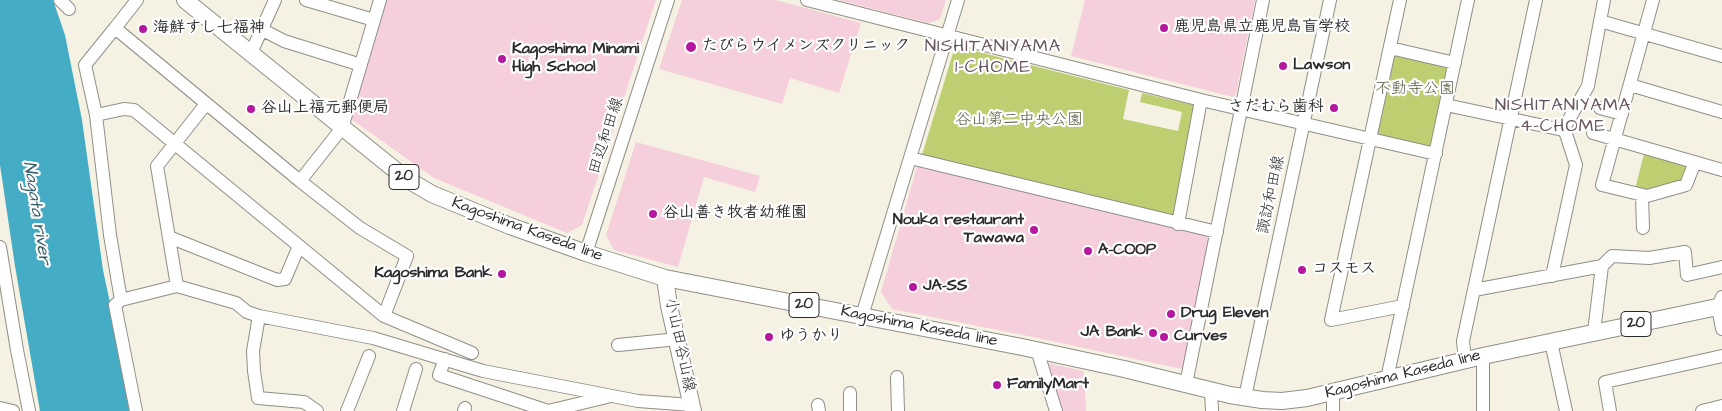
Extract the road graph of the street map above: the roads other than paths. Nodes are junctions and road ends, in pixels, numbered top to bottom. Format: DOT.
graph roads {
  1 [pos="137,0"];
  2 [pos="185,0"];
  3 [pos="275,0"];
  4 [pos="306,0"];
  5 [pos="380,0"];
  6 [pos="668,0"];
  7 [pos="807,0"];
  8 [pos="958,0"];
  9 [pos="1263,0"];
  10 [pos="1330,0"];
  11 [pos="1400,0"];
  12 [pos="1468,0"];
  13 [pos="1536,0"];
  14 [pos="1604,0"];
  15 [pos="1653,0"];
  16 [pos="374,20"];
  17 [pos="1600,21"];
  18 [pos="114,28"];
  19 [pos="261,29"];
  20 [pos="1644,33"];
  21 [pos="947,36"];
  22 [pos="1390,48"];
  23 [pos="250,53"];
  24 [pos="1722,56"];
  25 [pos="1455,63"];
  26 [pos="361,65"];
  27 [pos="1630,85"];
  28 [pos="1201,100"];
  29 [pos="206,104"];
  30 [pos="1446,105"];
  31 [pos="1600,108"];
  32 [pos="1241,110"];
  33 [pos="1722,112"];
  34 [pos="1622,114"];
  35 [pos="96,116"];
  36 [pos="1510,118"];
  37 [pos="1304,124"];
  38 [pos="342,128"];
  39 [pos="1563,130"];
  40 [pos="1593,133"];
  41 [pos="1370,139"];
  42 [pos="1615,140"];
  43 [pos="175,144"];
  44 [pos="1436,154"];
  45 [pos="910,158"];
  46 [pos="1695,162"];
  47 [pos="1722,170"];
  48 [pos="300,181"];
  49 [pos="1642,195"];
  50 [pos="1178,224"];
  51 [pos="1643,228"];
  52 [pos="1217,232"];
  53 [pos="169,237"];
  54 [pos="299,246"];
  55 [pos="0,247"];
  56 [pos="586,253"];
  57 [pos="1602,266"];
  58 [pos="1722,267"];
  59 [pos="1552,276"];
  60 [pos="665,278"];
  61 [pos="177,286"];
  62 [pos="0,289"];
  63 [pos="1474,290"];
  64 [pos="121,300"];
  65 [pos="1721,303"];
  66 [pos="1403,306"];
  67 [pos="259,316"];
  68 [pos="384,316"];
  69 [pos="862,316"];
  70 [pos="1722,329"];
  71 [pos="1594,332"];
  72 [pos="678,339"];
  73 [pos="1550,342"];
  74 [pos="618,345"];
  75 [pos="1037,350"];
  76 [pos="472,353"];
  77 [pos="369,356"];
  78 [pos="1483,356"];
  79 [pos="1722,356"];
  80 [pos="444,359"];
  81 [pos="1465,360"];
  82 [pos="416,369"];
  83 [pos="897,377"];
  84 [pos="1388,379"];
  85 [pos="1186,384"];
  86 [pos="1211,390"];
  87 [pos="1333,392"];
  88 [pos="850,394"];
  89 [pos="612,396"];
  90 [pos="1245,397"];
  91 [pos="653,406"];
  92 [pos="1722,406"];
  93 [pos="0,408"];
  94 [pos="692,408"];
  95 [pos="13,411"];
  96 [pos="22,411"];
  97 [pos="30,411"];
  98 [pos="136,411"];
  99 [pos="317,411"];
  100 [pos="347,411"];
  101 [pos="403,411"];
  102 [pos="850,411"];
  103 [pos="898,411"];
  104 [pos="1056,411"];
  105 [pos="1212,411"];
  106 [pos="1333,411"];
  107 [pos="1483,411"];
  108 [pos="1566,411"];
  109 [pos="1610,411"];
  110 [pos="1702,411"];
  1 -- 18 [label="street"];
  2 -- 23 [label="main road, Kagoshima Kaseda line / 20"];
  3 -- 19 [label="street"];
  4 -- 16 [label="street"];
  5 -- 16 [label="street"];
  6 -- 56 [label="street, 田辺和田線"];
  7 -- 21 [label="street"];
  8 -- 21 [label="street"];
  9 -- 32 [label="street"];
  10 -- 37 [label="street, 諏訪和田線"];
  11 -- 22 [label="street"];
  12 -- 25 [label="street"];
  13 -- 36 [label="street"];
  14 -- 17 [label="street"];
  15 -- 20 [label="street"];
  16 -- 26 [label="street"];
  17 -- 20 [label="street"];
  17 -- 39 [label="street"];
  18 -- 29 [label="street"];
  18 -- 35 [label="street"];
  19 -- 23 [label="street"];
  19 -- 26 [label="street"];
  20 -- 24 [label="street"];
  20 -- 27 [label="street"];
  21 -- 28 [label="street"];
  21 -- 45 [label="street"];
  22 -- 25 [label="street"];
  22 -- 41 [label="street"];
  23 -- 38 [label="main road, Kagoshima Kaseda line / 20"];
  25 -- 30 [label="street"];
  26 -- 38 [label="street"];
  27 -- 33 [label="street"];
  27 -- 34 [label="street"];
  28 -- 32 [label="street"];
  28 -- 50 [label="street"];
  29 -- 43 [label="street"];
  29 -- 48 [label="street"];
  30 -- 36 [label="street"];
  30 -- 44 [label="street"];
  31 -- 34 [label="street"];
  32 -- 37 [label="street"];
  32 -- 52 [label="street"];
  34 -- 42 [label="street"];
  35 -- 43 [label="street"];
  35 -- 64 [label="street"];
  36 -- 39 [label="street"];
  36 -- 63 [label="street"];
  37 -- 41 [label="street"];
  37 -- 90 [label="street, 諏訪和田線"];
  38 -- 48 [label="street"];
  38 -- 56 [label="main road, Kagoshima Kaseda line / 20"];
  39 -- 59 [label="street"];
  40 -- 42 [label="street"];
  41 -- 44 [label="street"];
  41 -- 66 [label="street"];
  42 -- 46 [label="street"];
  42 -- 49 [label="street"];
  43 -- 53 [label="street"];
  43 -- 54 [label="street"];
  44 -- 66 [label="street"];
  45 -- 50 [label="street"];
  45 -- 69 [label="street"];
  46 -- 47 [label="street"];
  46 -- 49 [label="street"];
  48 -- 68 [label="street"];
  49 -- 51 [label="street"];
  50 -- 52 [label="street"];
  52 -- 85 [label="street"];
  53 -- 54 [label="street"];
  53 -- 61 [label="street"];
  54 -- 68 [label="street"];
  55 -- 97 [label="street"];
  56 -- 60 [label="main road, Kagoshima Kaseda line / 20"];
  57 -- 58 [label="street"];
  57 -- 59 [label="street"];
  57 -- 71 [label="street"];
  59 -- 63 [label="street"];
  60 -- 69 [label="main road, Kagoshima Kaseda line / 20"];
  60 -- 72 [label="main road, 小山田谷山線"];
  61 -- 64 [label="street"];
  61 -- 67 [label="street"];
  62 -- 96 [label="street"];
  63 -- 81 [label="street"];
  64 -- 98 [label="street"];
  65 -- 70 [label="street"];
  65 -- 71 [label="main road, Kagoshima Kaseda line / 20"];
  66 -- 84 [label="street"];
  67 -- 80 [label="street"];
  67 -- 99 [label="street"];
  68 -- 76 [label="street"];
  69 -- 75 [label="main road, Kagoshima Kaseda line / 20"];
  71 -- 73 [label="main road, Kagoshima Kaseda line / 20"];
  72 -- 74 [label="street"];
  72 -- 94 [label="main road, 小山田谷山線"];
  73 -- 78 [label="main road, Kagoshima Kaseda line / 20"];
  73 -- 108 [label="street"];
  75 -- 85 [label="main road, Kagoshima Kaseda line / 20"];
  75 -- 104 [label="street"];
  77 -- 100 [label="street"];
  78 -- 81 [label="main road, Kagoshima Kaseda line / 20"];
  78 -- 107 [label="street"];
  79 -- 109 [label="street"];
  80 -- 89 [label="street"];
  80 -- 89 [label="street"];
  81 -- 84 [label="main road, Kagoshima Kaseda line / 20"];
  82 -- 101 [label="street"];
  83 -- 103 [label="street"];
  84 -- 87 [label="main road, Kagoshima Kaseda line / 20"];
  85 -- 86 [label="main road, Kagoshima Kaseda line / 20"];
  86 -- 90 [label="main road, Kagoshima Kaseda line / 20"];
  86 -- 105 [label="street"];
  87 -- 90 [label="main road, Kagoshima Kaseda line / 20"];
  87 -- 106 [label="street"];
  88 -- 102 [label="street"];
  89 -- 91 [label="street"];
  91 -- 94 [label="street"];
  92 -- 110 [label="street"];
  93 -- 95 [label="street"];
}
